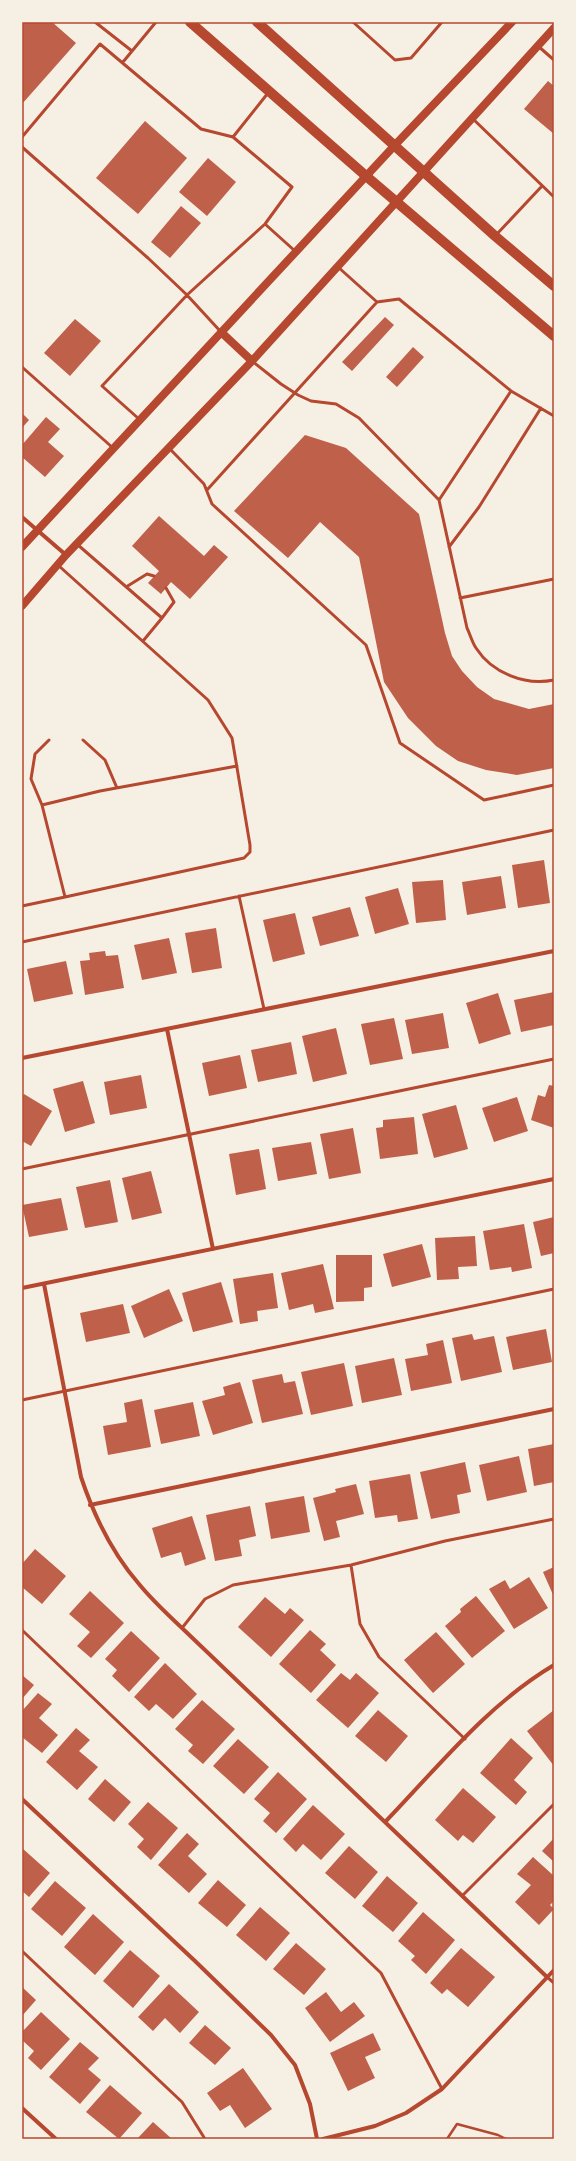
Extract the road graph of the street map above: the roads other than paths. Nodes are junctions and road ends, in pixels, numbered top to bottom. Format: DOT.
graph roads {
  1 [pos="95,22"];
  2 [pos="156,22"];
  3 [pos="190,22"];
  4 [pos="257,22"];
  5 [pos="353,22"];
  6 [pos="442,22"];
  7 [pos="512,22"];
  8 [pos="554,28"];
  9 [pos="538,46"];
  10 [pos="132,51"];
  11 [pos="554,60"];
  12 [pos="124,62"];
  13 [pos="269,92"];
  14 [pos="472,118"];
  15 [pos="22,137"];
  16 [pos="233,137"];
  17 [pos="395,145"];
  18 [pos="22,147"];
  19 [pos="424,172"];
  20 [pos="366,176"];
  21 [pos="542,186"];
  22 [pos="554,197"];
  23 [pos="397,202"];
  24 [pos="264,224"];
  25 [pos="495,236"];
  26 [pos="296,251"];
  27 [pos="338,267"];
  28 [pos="554,286"];
  29 [pos="187,295"];
  30 [pos="377,302"];
  31 [pos="220,332"];
  32 [pos="552,336"];
  33 [pos="252,361"];
  34 [pos="22,367"];
  35 [pos="511,391"];
  36 [pos="294,393"];
  37 [pos="541,408"];
  38 [pos="554,416"];
  39 [pos="139,419"];
  40 [pos="169,447"];
  41 [pos="113,448"];
  42 [pos="207,490"];
  43 [pos="439,500"];
  44 [pos="22,517"];
  45 [pos="36,530"];
  46 [pos="77,544"];
  47 [pos="22,547"];
  48 [pos="449,547"];
  49 [pos="66,555"];
  50 [pos="58,565"];
  51 [pos="154,576"];
  52 [pos="554,579"];
  53 [pos="126,587"];
  54 [pos="166,588"];
  55 [pos="460,598"];
  56 [pos="22,606"];
  57 [pos="162,618"];
  58 [pos="144,640"];
  59 [pos="554,680"];
  60 [pos="49,740"];
  61 [pos="83,740"];
  62 [pos="236,766"];
  63 [pos="554,785"];
  64 [pos="117,788"];
  65 [pos="42,805"];
  66 [pos="554,830"];
  67 [pos="240,896"];
  68 [pos="65,897"];
  69 [pos="22,906"];
  70 [pos="22,942"];
  71 [pos="554,951"];
  72 [pos="264,1009"];
  73 [pos="167,1029"];
  74 [pos="22,1058"];
  75 [pos="554,1059"];
  76 [pos="189,1135"];
  77 [pos="22,1169"];
  78 [pos="554,1179"];
  79 [pos="213,1249"];
  80 [pos="44,1284"];
  81 [pos="22,1288"];
  82 [pos="554,1289"];
  83 [pos="64,1391"];
  84 [pos="22,1400"];
  85 [pos="554,1409"];
  86 [pos="90,1505"];
  87 [pos="554,1519"];
  88 [pos="351,1564"];
  89 [pos="182,1628"];
  90 [pos="22,1630"];
  91 [pos="554,1665"];
  92 [pos="465,1739"];
  93 [pos="22,1799"];
  94 [pos="554,1804"];
  95 [pos="386,1821"];
  96 [pos="463,1895"];
  97 [pos="22,1951"];
  98 [pos="554,1970"];
  99 [pos="547,1977"];
  100 [pos="554,1983"];
  101 [pos="442,2089"];
  102 [pos="22,2108"];
  103 [pos="56,2139"];
  104 [pos="205,2139"];
  105 [pos="317,2139"];
  106 [pos="324,2139"];
  1 -- 10 [label="lane"];
  2 -- 10 [label="lane"];
  3 -- 13 [label="main road"];
  4 -- 17 [label="main road"];
  5 -- 6 [label="lane"];
  7 -- 17 [label="main road"];
  8 -- 9 [label="main road"];
  9 -- 11 [label="lane"];
  9 -- 14 [label="main road"];
  10 -- 12 [label="lane"];
  12 -- 15 [label="lane"];
  12 -- 16 [label="lane"];
  13 -- 16 [label="lane"];
  13 -- 20 [label="main road"];
  14 -- 19 [label="main road"];
  14 -- 21 [label="lane"];
  16 -- 24 [label="lane"];
  17 -- 19 [label="main road"];
  17 -- 20 [label="main road"];
  18 -- 29 [label="lane"];
  19 -- 23 [label="main road"];
  19 -- 25 [label="main road"];
  20 -- 23 [label="main road"];
  20 -- 26 [label="main road"];
  21 -- 22 [label="lane"];
  21 -- 25 [label="lane"];
  23 -- 27 [label="main road"];
  23 -- 32 [label="main road"];
  24 -- 26 [label="lane"];
  24 -- 29 [label="lane"];
  25 -- 28 [label="main road"];
  26 -- 31 [label="main road"];
  27 -- 30 [label="lane"];
  27 -- 33 [label="main road"];
  29 -- 31 [label="lane"];
  29 -- 39 [label="lane"];
  30 -- 35 [label="lane"];
  30 -- 36 [label="lane"];
  31 -- 33 [label="main road"];
  31 -- 39 [label="main road"];
  33 -- 36 [label="lane"];
  33 -- 40 [label="main road"];
  34 -- 41 [label="lane"];
  35 -- 37 [label="lane"];
  35 -- 43 [label="lane"];
  36 -- 42 [label="lane"];
  36 -- 43 [label="lane"];
  37 -- 38 [label="lane"];
  37 -- 48 [label="lane"];
  39 -- 41 [label="main road"];
  40 -- 42 [label="lane"];
  40 -- 46 [label="main road"];
  41 -- 45 [label="main road"];
  42 -- 63 [label="lane"];
  43 -- 48 [label="lane"];
  44 -- 45 [label="street"];
  45 -- 47 [label="main road"];
  45 -- 49 [label="street"];
  46 -- 49 [label="main road"];
  46 -- 53 [label="lane"];
  48 -- 55 [label="lane"];
  49 -- 50 [label="main road"];
  50 -- 56 [label="main road"];
  50 -- 58 [label="lane"];
  51 -- 53 [label="lane"];
  52 -- 55 [label="lane"];
  53 -- 57 [label="lane"];
  54 -- 57 [label="lane"];
  55 -- 59 [label="lane"];
  57 -- 58 [label="lane"];
  58 -- 62 [label="lane"];
  60 -- 65 [label="lane"];
  61 -- 64 [label="lane"];
  62 -- 64 [label="lane"];
  62 -- 68 [label="lane"];
  64 -- 65 [label="lane"];
  65 -- 68 [label="lane"];
  66 -- 67 [label="lane"];
  67 -- 70 [label="lane"];
  67 -- 72 [label="lane"];
  68 -- 69 [label="lane"];
  71 -- 72 [label="street"];
  72 -- 73 [label="street"];
  73 -- 74 [label="street"];
  73 -- 76 [label="street"];
  75 -- 76 [label="lane"];
  76 -- 77 [label="lane"];
  76 -- 79 [label="street"];
  78 -- 79 [label="street"];
  79 -- 80 [label="street"];
  80 -- 81 [label="street"];
  80 -- 83 [label="street"];
  82 -- 83 [label="lane"];
  83 -- 84 [label="lane"];
  83 -- 86 [label="street"];
  85 -- 86 [label="street"];
  86 -- 89 [label="street"];
  87 -- 88 [label="lane"];
  88 -- 89 [label="lane"];
  88 -- 92 [label="lane"];
  89 -- 95 [label="street"];
  90 -- 101 [label="lane"];
  91 -- 92 [label="street"];
  92 -- 95 [label="street"];
  93 -- 105 [label="street"];
  94 -- 96 [label="lane"];
  95 -- 96 [label="street"];
  96 -- 99 [label="street"];
  97 -- 104 [label="lane"];
  98 -- 99 [label="street"];
  99 -- 100 [label="lane"];
  99 -- 101 [label="street"];
  101 -- 106 [label="street"];
  102 -- 103 [label="street"];
}
